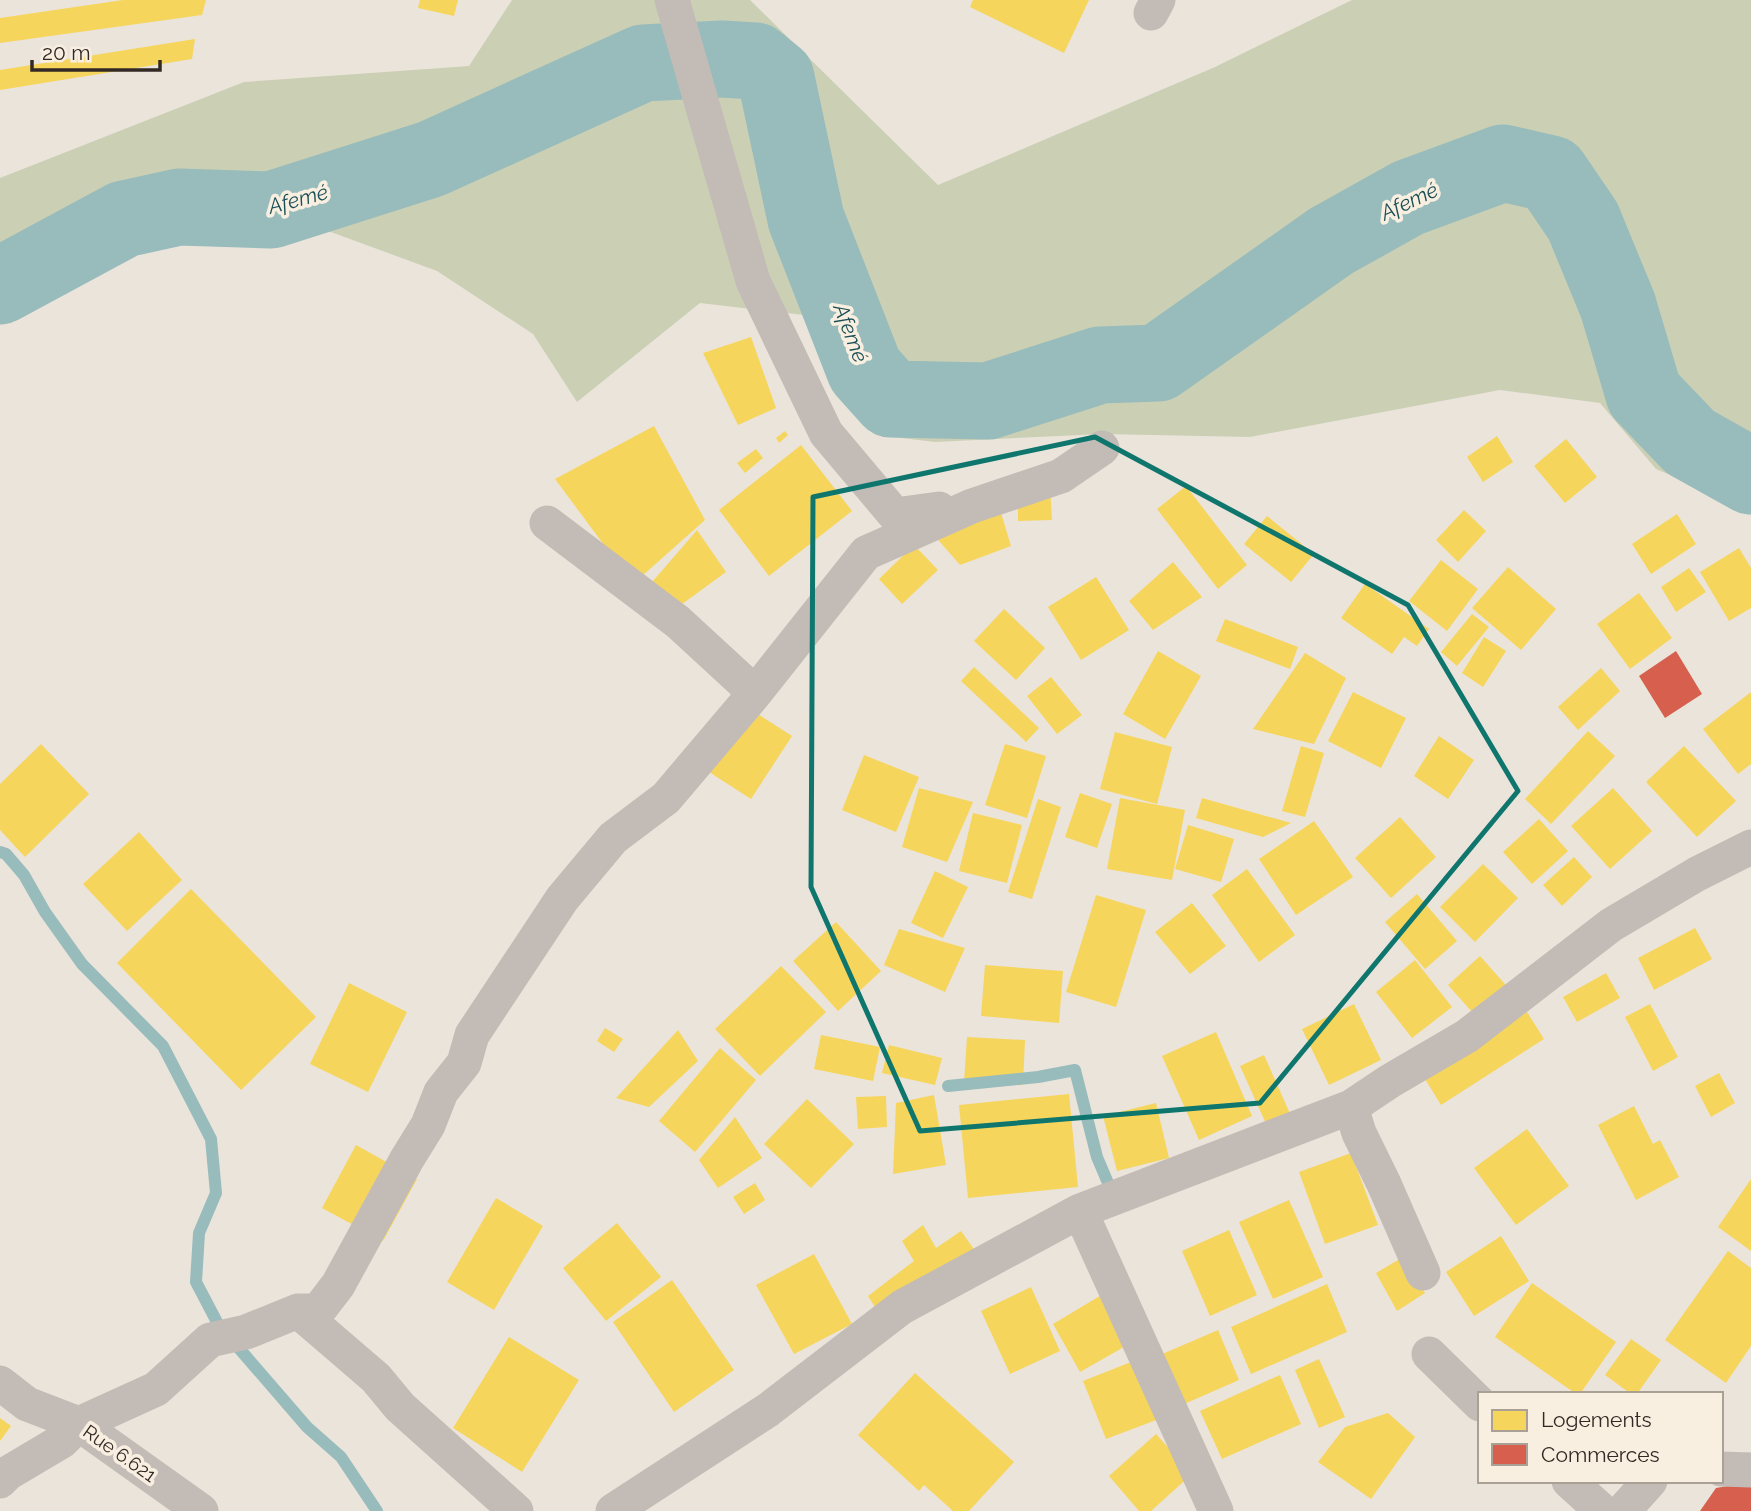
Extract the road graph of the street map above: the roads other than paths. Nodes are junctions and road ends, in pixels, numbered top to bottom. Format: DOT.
graph roads {
  1 [pos="672,2"];
  2 [pos="1102,448"];
  3 [pos="972,506"];
  4 [pos="547,523"];
  5 [pos="755,693"];
  6 [pos="1751,847"];
  7 [pos="1351,1107"];
  8 [pos="1080,1211"];
  9 [pos="1423,1273"];
  10 [pos="298,1311"];
  11 [pos="1429,1354"];
  12 [pos="0,1383"];
  13 [pos="1478,1402"];
  14 [pos="79,1424"];
  15 [pos="1723,1469"];
  16 [pos="1751,1470"];
  17 [pos="0,1481"];
  18 [pos="1571,1483"];
  19 [pos="1648,1483"];
  20 [pos="201,1511"];
  21 [pos="516,1511"];
  22 [pos="613,1511"];
  23 [pos="1216,1511"];
  24 [pos="1602,1511"];
  25 [pos="1623,1511"];
  1 -- 3 [label="street"];
  2 -- 3 [label="street"];
  3 -- 5 [label="street"];
  4 -- 5 [label="street"];
  5 -- 10 [label="street"];
  6 -- 7 [label="street"];
  7 -- 8 [label="street"];
  7 -- 9 [label="street"];
  8 -- 22 [label="street"];
  8 -- 23 [label="street"];
  10 -- 14 [label="street"];
  10 -- 21 [label="street"];
  11 -- 13 [label="street"];
  12 -- 14 [label="street, Rue 6.621"];
  14 -- 17 [label="street"];
  14 -- 20 [label="street, Rue 6.621"];
  15 -- 16 [label="street"];
  18 -- 24 [label="street"];
  19 -- 25 [label="street"];
}
